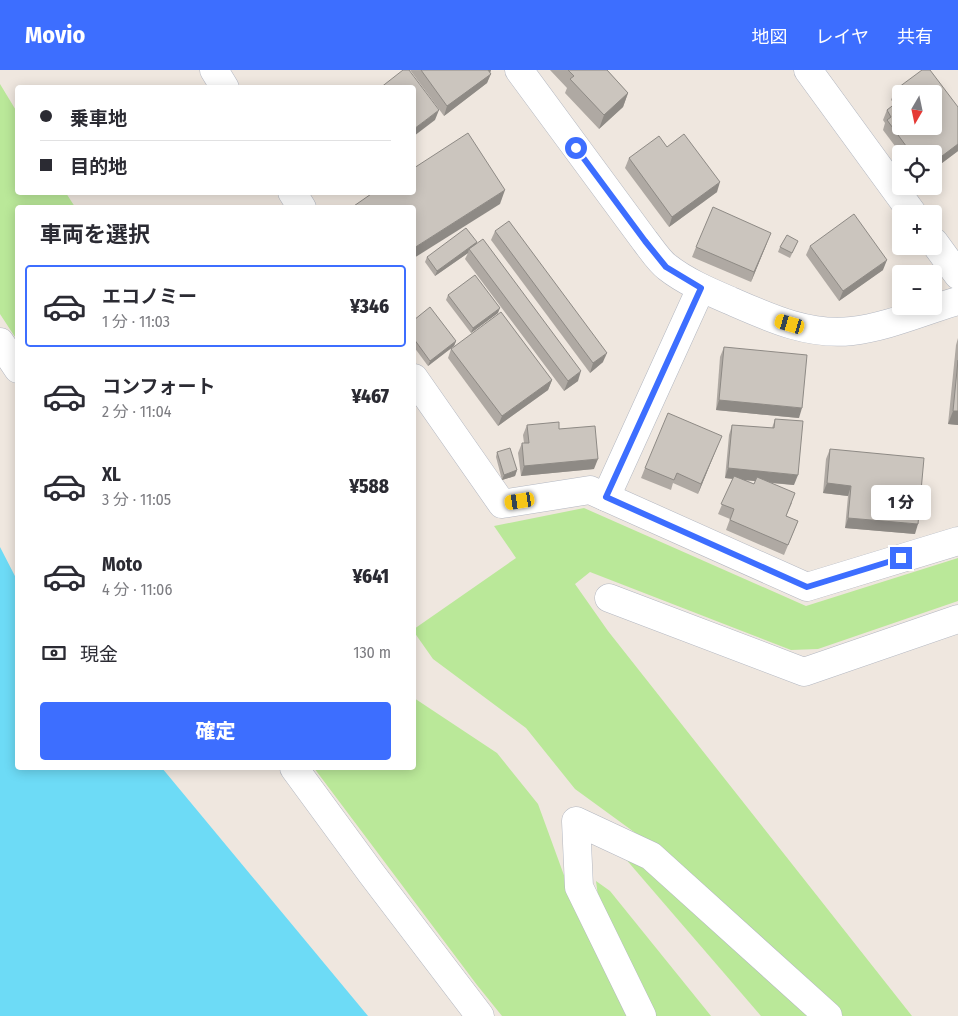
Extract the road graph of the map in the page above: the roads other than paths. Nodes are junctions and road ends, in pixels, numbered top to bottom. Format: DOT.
graph roads {
  1 [pos="214,70"];
  2 [pos="519,70"];
  3 [pos="808,70"];
  4 [pos="223,85"];
  5 [pos="906,205"];
  6 [pos="942,253"];
  7 [pos="958,274"];
  8 [pos="701,288"];
  9 [pos="958,301"];
  10 [pos="0,342"];
  11 [pos="15,364"];
  12 [pos="416,381"];
  13 [pos="606,497"];
  14 [pos="958,541"];
  15 [pos="609,598"];
  16 [pos="958,619"];
  17 [pos="295,770"];
  18 [pos="480,1016"];
  19 [pos="642,1016"];
  20 [pos="828,1016"];
  1 -- 4 [label="street"];
  2 -- 8 [label="street"];
  3 -- 5 [label="street"];
  6 -- 7 [label="street"];
  8 -- 9 [label="street"];
  8 -- 13 [label="street"];
  10 -- 11 [label="street"];
  12 -- 13 [label="street"];
  13 -- 14 [label="street"];
  15 -- 16 [label="street"];
  17 -- 18 [label="street"];
  19 -- 20 [label="street"];
}
